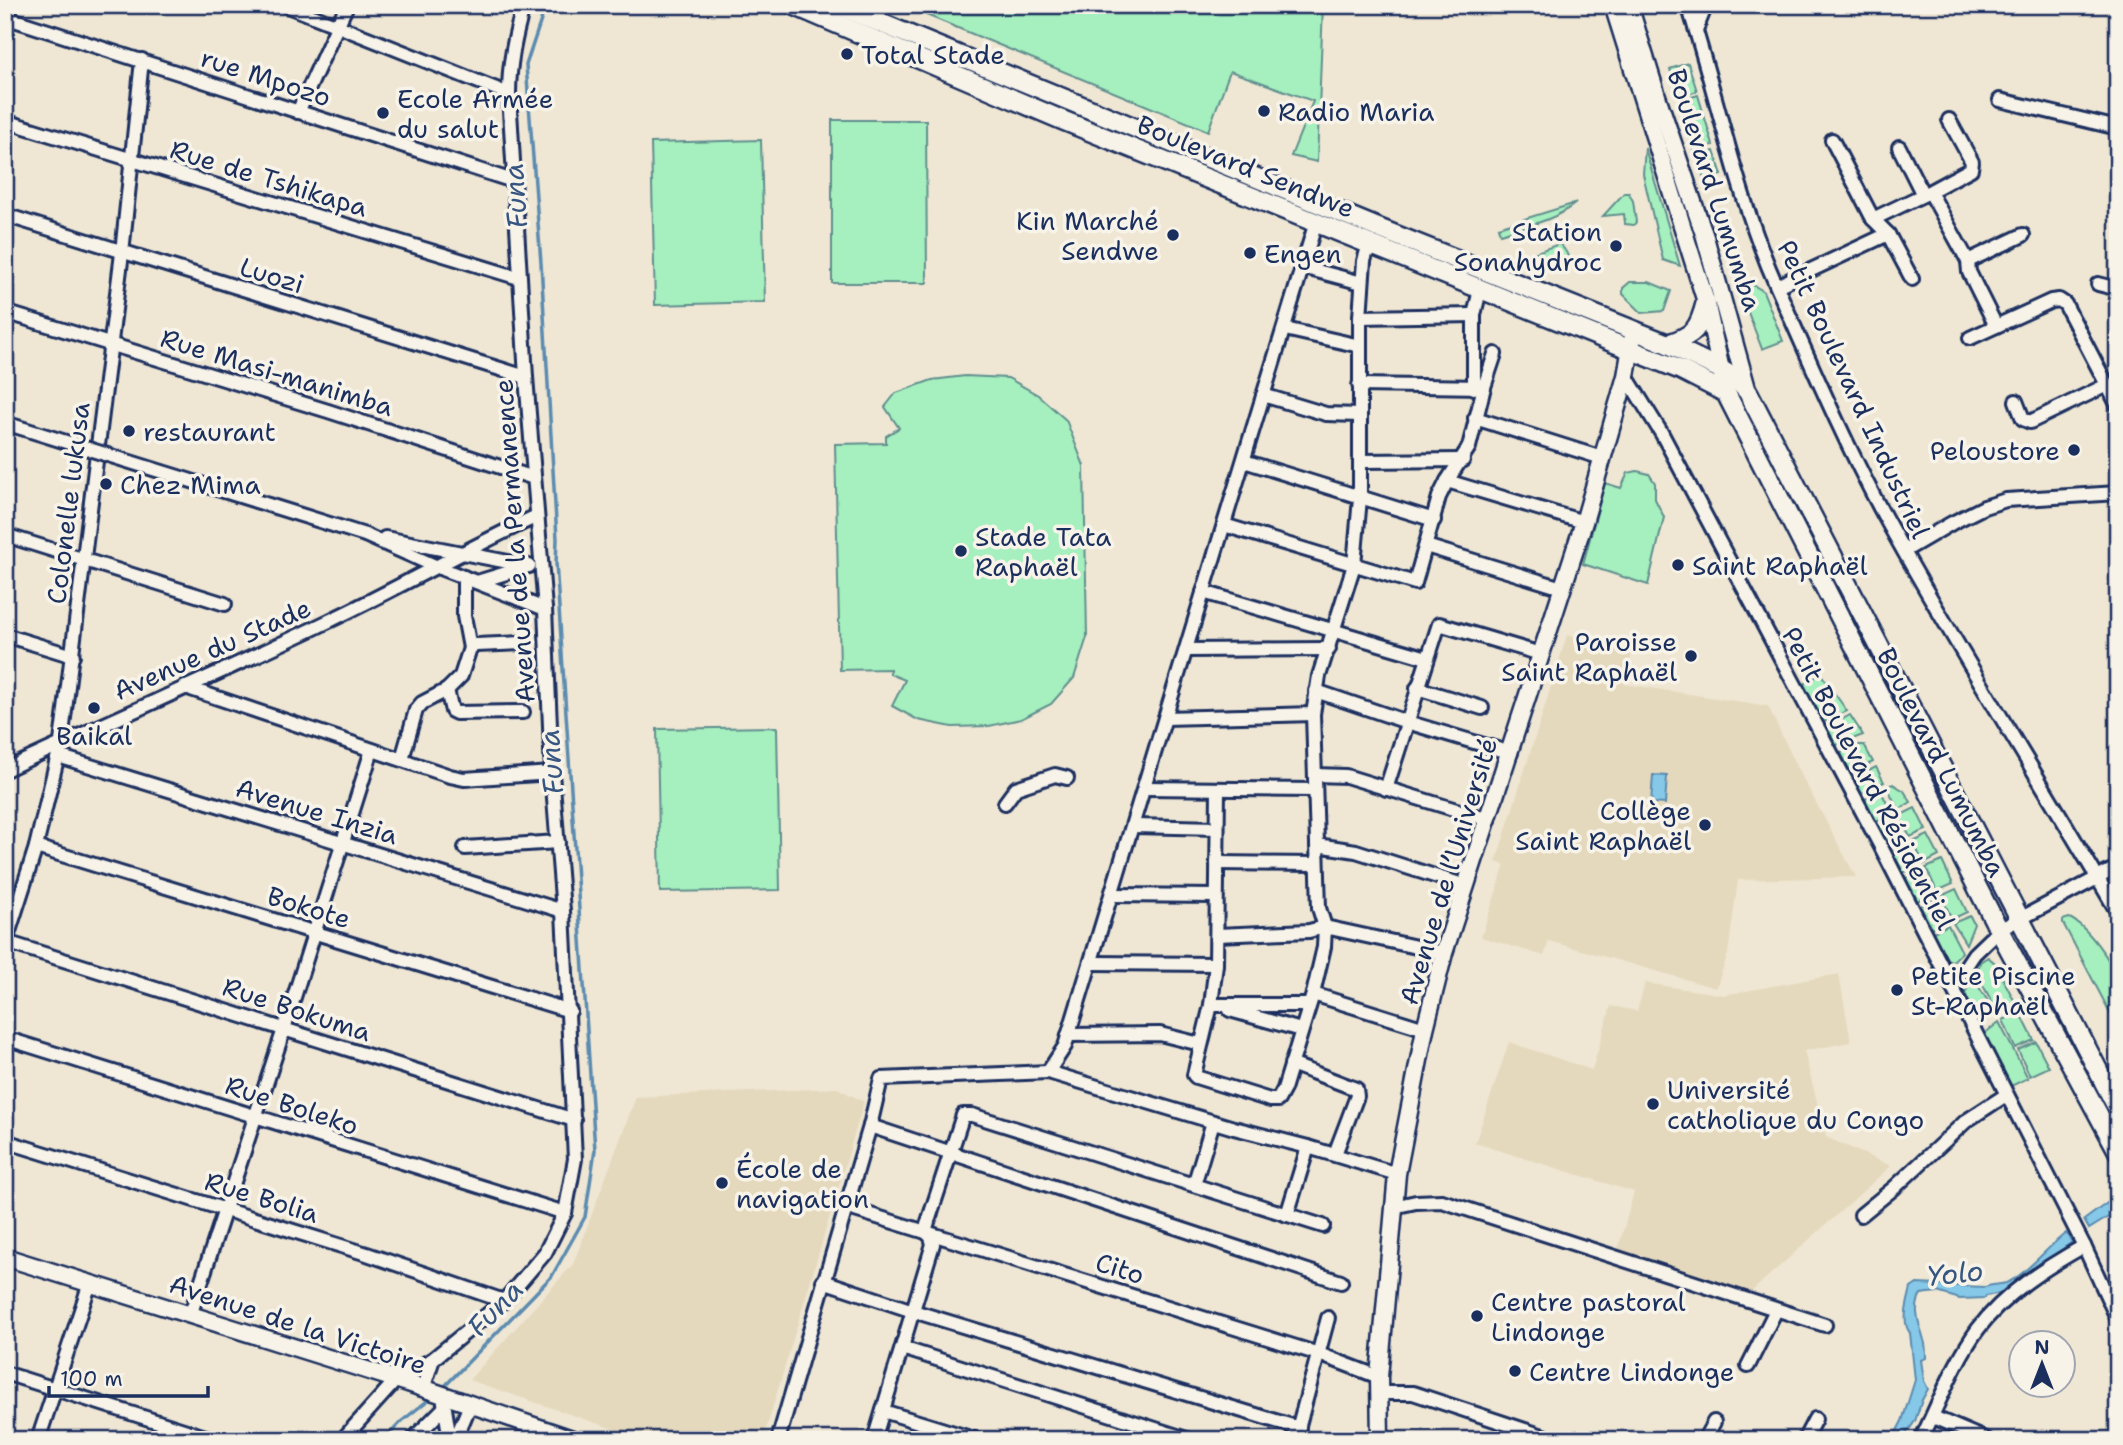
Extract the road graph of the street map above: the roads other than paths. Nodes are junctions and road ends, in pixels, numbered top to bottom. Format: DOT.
graph roads {
  1 [pos="285,5"];
  2 [pos="347,5"];
  3 [pos="524,5"];
  4 [pos="793,5"];
  5 [pos="837,5"];
  6 [pos="1613,5"];
  7 [pos="1629,5"];
  8 [pos="1688,5"];
  9 [pos="1706,5"];
  10 [pos="5,17"];
  11 [pos="338,28"];
  12 [pos="1696,30"];
  13 [pos="142,60"];
  14 [pos="509,94"];
  15 [pos="2000,100"];
  16 [pos="298,112"];
  17 [pos="1949,120"];
  18 [pos="5,121"];
  19 [pos="2118,128"];
  20 [pos="1832,140"];
  21 [pos="1899,147"];
  22 [pos="131,160"];
  23 [pos="513,181"];
  24 [pos="1927,193"];
  25 [pos="5,215"];
  26 [pos="1873,219"];
  27 [pos="1316,222"];
  28 [pos="1888,233"];
  29 [pos="2023,235"];
  30 [pos="1369,244"];
  31 [pos="122,253"];
  32 [pos="1968,261"];
  33 [pos="1302,267"];
  34 [pos="519,278"];
  35 [pos="1912,279"];
  36 [pos="1362,283"];
  37 [pos="2098,284"];
  38 [pos="1777,286"];
  39 [pos="2118,289"];
  40 [pos="1480,290"];
  41 [pos="1706,302"];
  42 [pos="5,312"];
  43 [pos="1474,315"];
  44 [pos="1360,317"];
  45 [pos="1996,326"];
  46 [pos="1285,329"];
  47 [pos="1634,330"];
  48 [pos="1970,338"];
  49 [pos="1668,344"];
  50 [pos="111,345"];
  51 [pos="1360,346"];
  52 [pos="1630,351"];
  53 [pos="1495,354"];
  54 [pos="1722,370"];
  55 [pos="1626,376"];
  56 [pos="526,377"];
  57 [pos="1359,385"];
  58 [pos="2107,385"];
  59 [pos="1479,387"];
  60 [pos="1748,392"];
  61 [pos="1726,393"];
  62 [pos="1263,395"];
  63 [pos="2016,401"];
  64 [pos="2118,406"];
  65 [pos="1360,415"];
  66 [pos="1475,418"];
  67 [pos="5,424"];
  68 [pos="97,453"];
  69 [pos="1602,458"];
  70 [pos="1463,460"];
  71 [pos="1244,461"];
  72 [pos="1361,461"];
  73 [pos="534,478"];
  74 [pos="1447,481"];
  75 [pos="2118,493"];
  76 [pos="1360,498"];
  77 [pos="537,516"];
  78 [pos="1434,520"];
  79 [pos="1584,522"];
  80 [pos="1224,525"];
  81 [pos="365,535"];
  82 [pos="5,536"];
  83 [pos="1426,546"];
  84 [pos="1905,551"];
  85 [pos="461,552"];
  86 [pos="84,561"];
  87 [pos="535,565"];
  88 [pos="1354,565"];
  89 [pos="435,566"];
  90 [pos="464,577"];
  91 [pos="477,582"];
  92 [pos="1562,588"];
  93 [pos="1203,592"];
  94 [pos="225,604"];
  95 [pos="545,609"];
  96 [pos="1335,631"];
  97 [pos="5,635"];
  98 [pos="522,643"];
  99 [pos="470,648"];
  100 [pos="1329,649"];
  101 [pos="1187,650"];
  102 [pos="1541,654"];
  103 [pos="73,656"];
  104 [pos="1427,658"];
  105 [pos="185,687"];
  106 [pos="1417,688"];
  107 [pos="447,690"];
  108 [pos="1316,691"];
  109 [pos="1482,708"];
  110 [pos="523,712"];
  111 [pos="1313,714"];
  112 [pos="1165,718"];
  113 [pos="1406,722"];
  114 [pos="61,742"];
  115 [pos="372,750"];
  116 [pos="1511,752"];
  117 [pos="58,756"];
  118 [pos="402,759"];
  119 [pos="6,766"];
  120 [pos="552,773"];
  121 [pos="1315,775"];
  122 [pos="1067,778"];
  123 [pos="1145,788"];
  124 [pos="1386,789"];
  125 [pos="1218,790"];
  126 [pos="1315,790"];
  127 [pos="1005,803"];
  128 [pos="1489,820"];
  129 [pos="1133,826"];
  130 [pos="1217,828"];
  131 [pos="342,842"];
  132 [pos="558,842"];
  133 [pos="1317,845"];
  134 [pos="36,847"];
  135 [pos="465,848"];
  136 [pos="1217,863"];
  137 [pos="1317,864"];
  138 [pos="2118,867"];
  139 [pos="2098,878"];
  140 [pos="1466,887"];
  141 [pos="1112,895"];
  142 [pos="1216,896"];
  143 [pos="564,911"];
  144 [pos="2118,913"];
  145 [pos="2021,919"];
  146 [pos="1325,927"];
  147 [pos="1999,930"];
  148 [pos="314,932"];
  149 [pos="1217,935"];
  150 [pos="6,943"];
  151 [pos="1444,953"];
  152 [pos="1091,963"];
  153 [pos="1216,964"];
  154 [pos="1952,987"];
  155 [pos="1311,1000"];
  156 [pos="1212,1005"];
  157 [pos="569,1011"];
  158 [pos="284,1029"];
  159 [pos="1425,1029"];
  160 [pos="1301,1030"];
  161 [pos="1068,1035"];
  162 [pos="5,1038"];
  163 [pos="1200,1044"];
  164 [pos="1291,1064"];
  165 [pos="1048,1072"];
  166 [pos="2006,1095"];
  167 [pos="2118,1109"];
  168 [pos="254,1116"];
  169 [pos="574,1121"];
  170 [pos="1213,1122"];
  171 [pos="870,1126"];
  172 [pos="5,1141"];
  173 [pos="1308,1147"];
  174 [pos="2118,1151"];
  175 [pos="951,1154"];
  176 [pos="1335,1154"];
  177 [pos="1390,1172"];
  178 [pos="1194,1185"];
  179 [pos="845,1207"];
  180 [pos="1393,1207"];
  181 [pos="223,1209"];
  182 [pos="565,1213"];
  183 [pos="1287,1215"];
  184 [pos="1861,1215"];
  185 [pos="1323,1226"];
  186 [pos="925,1231"];
  187 [pos="2082,1243"];
  188 [pos="5,1257"];
  189 [pos="823,1281"];
  190 [pos="1341,1282"];
  191 [pos="90,1283"];
  192 [pos="504,1301"];
  193 [pos="1776,1310"];
  194 [pos="913,1311"];
  195 [pos="190,1316"];
  196 [pos="1328,1318"];
  197 [pos="2118,1320"];
  198 [pos="1825,1325"];
  199 [pos="902,1348"];
  200 [pos="1319,1354"];
  201 [pos="433,1359"];
  202 [pos="1748,1366"];
  203 [pos="5,1373"];
  204 [pos="396,1380"];
  205 [pos="1379,1385"];
  206 [pos="54,1389"];
  207 [pos="436,1396"];
  208 [pos="470,1405"];
  209 [pos="883,1411"];
  210 [pos="1933,1417"];
  211 [pos="1815,1419"];
  212 [pos="1714,1422"];
  213 [pos="1297,1434"];
  214 [pos="783,1438"];
  215 [pos="37,1440"];
  216 [pos="215,1440"];
  217 [pos="342,1440"];
  218 [pos="412,1440"];
  219 [pos="452,1440"];
  220 [pos="575,1440"];
  221 [pos="874,1440"];
  222 [pos="977,1440"];
  223 [pos="1190,1440"];
  224 [pos="1380,1440"];
  225 [pos="1555,1440"];
  226 [pos="1704,1440"];
  227 [pos="1804,1440"];
  228 [pos="1921,1440"];
  229 [pos="1987,1440"];
  1 -- 11 [label="street"];
  2 -- 11 [label="street"];
  3 -- 14 [label="street, Avenue de la Permanence"];
  4 -- 27 [label="highway, Boulevard Sendwe"];
  5 -- 47 [label="highway, Boulevard Sendwe"];
  6 -- 41 [label="main road, Boulevard Lumumba"];
  7 -- 60 [label="main road, Boulevard Lumumba"];
  8 -- 12 [label="street, Petit Boulevard Industriel"];
  9 -- 12 [label="street"];
  10 -- 13 [label="street, rue Mpozo"];
  11 -- 14 [label="street"];
  11 -- 16 [label="street"];
  12 -- 38 [label="street, Petit Boulevard Industriel"];
  13 -- 16 [label="street, rue Mpozo"];
  13 -- 22 [label="street, Colonelle lukusa"];
  14 -- 23 [label="street, Avenue de la Permanence"];
  15 -- 19 [label="street"];
  16 -- 23 [label="street, rue Mpozo"];
  17 -- 24 [label="street"];
  18 -- 22 [label="street, Rue de Tshikapa"];
  20 -- 26 [label="street"];
  21 -- 24 [label="street"];
  22 -- 31 [label="street, Colonelle lukusa"];
  22 -- 34 [label="street, Rue de Tshikapa"];
  23 -- 34 [label="street, Avenue de la Permanence"];
  24 -- 26 [label="street"];
  24 -- 32 [label="street"];
  25 -- 31 [label="street, Luozi"];
  26 -- 28 [label="street"];
  27 -- 30 [label="highway, Boulevard Sendwe"];
  27 -- 33 [label="street"];
  28 -- 35 [label="street"];
  28 -- 38 [label="street"];
  29 -- 32 [label="street"];
  30 -- 36 [label="street"];
  30 -- 40 [label="highway, Boulevard Sendwe"];
  31 -- 50 [label="street, Colonelle lukusa"];
  31 -- 56 [label="street, Luozi"];
  32 -- 45 [label="street"];
  33 -- 36 [label="street"];
  33 -- 46 [label="street"];
  34 -- 56 [label="street, Avenue de la Permanence"];
  36 -- 44 [label="street"];
  37 -- 39 [label="street"];
  38 -- 84 [label="street, Petit Boulevard Industriel"];
  40 -- 43 [label="street"];
  40 -- 52 [label="highway, Boulevard Sendwe"];
  41 -- 49 [label="highway"];
  41 -- 54 [label="main road, Boulevard Lumumba"];
  42 -- 50 [label="street, Rue Masi-manimba"];
  43 -- 44 [label="street"];
  43 -- 59 [label="street"];
  44 -- 51 [label="street"];
  45 -- 48 [label="street"];
  45 -- 58 [label="street"];
  46 -- 51 [label="street"];
  46 -- 62 [label="street"];
  47 -- 49 [label="highway, Boulevard Sendwe"];
  47 -- 52 [label="main road, Avenue de l’Université"];
  49 -- 54 [label="highway, Boulevard Sendwe"];
  50 -- 68 [label="street, Colonelle lukusa"];
  50 -- 73 [label="street, Rue Masi-manimba"];
  51 -- 57 [label="street"];
  52 -- 55 [label="main road, Avenue de l’Université"];
  52 -- 61 [label="highway, Boulevard Sendwe"];
  53 -- 59 [label="street"];
  54 -- 60 [label="highway, Boulevard Lumumba"];
  54 -- 61 [label="main road, Boulevard Lumumba"];
  55 -- 69 [label="main road, Avenue de l’Université"];
  55 -- 154 [label="street, Petit Boulevard Résidentiel"];
  56 -- 73 [label="street, Avenue de la Permanence"];
  57 -- 59 [label="street"];
  57 -- 65 [label="street"];
  58 -- 63 [label="street"];
  58 -- 64 [label="street"];
  59 -- 66 [label="street"];
  60 -- 145 [label="highway, Boulevard Lumumba"];
  61 -- 147 [label="highway, Boulevard Lumumba"];
  62 -- 65 [label="street"];
  62 -- 71 [label="street"];
  65 -- 72 [label="street"];
  66 -- 69 [label="street"];
  66 -- 70 [label="street"];
  67 -- 68 [label="street, bridge"];
  68 -- 81 [label="street, bridge"];
  68 -- 86 [label="street, Colonelle lukusa"];
  69 -- 79 [label="main road, Avenue de l’Université"];
  70 -- 72 [label="street"];
  70 -- 74 [label="street"];
  71 -- 76 [label="street"];
  71 -- 80 [label="street"];
  72 -- 76 [label="street"];
  73 -- 77 [label="street, Avenue de la Permanence"];
  74 -- 78 [label="street"];
  74 -- 79 [label="street"];
  75 -- 84 [label="street"];
  76 -- 78 [label="street"];
  76 -- 88 [label="street"];
  77 -- 85 [label="street, Avenue du Stade"];
  77 -- 87 [label="street, Avenue de la Permanence"];
  78 -- 83 [label="street"];
  79 -- 92 [label="main road, Avenue de l’Université"];
  80 -- 88 [label="street"];
  80 -- 93 [label="street"];
  81 -- 85 [label="street"];
  81 -- 89 [label="street"];
  82 -- 86 [label="street"];
  83 -- 88 [label="street"];
  83 -- 92 [label="street"];
  84 -- 139 [label="street, Petit Boulevard Industriel"];
  85 -- 87 [label="street"];
  85 -- 89 [label="street, Avenue du Stade"];
  86 -- 94 [label="street"];
  86 -- 103 [label="street, Colonelle lukusa"];
  87 -- 91 [label="street"];
  87 -- 95 [label="street, Avenue de la Permanence"];
  88 -- 96 [label="street"];
  89 -- 90 [label="street"];
  89 -- 105 [label="street, Avenue du Stade"];
  90 -- 91 [label="street"];
  90 -- 99 [label="street"];
  91 -- 95 [label="street"];
  92 -- 102 [label="main road, Avenue de l’Université"];
  93 -- 96 [label="street"];
  93 -- 101 [label="street"];
  95 -- 120 [label="street, Avenue de la Permanence"];
  96 -- 100 [label="street"];
  96 -- 104 [label="street"];
  97 -- 103 [label="street"];
  98 -- 99 [label="street"];
  99 -- 107 [label="street"];
  100 -- 101 [label="street"];
  100 -- 108 [label="street"];
  101 -- 112 [label="street"];
  102 -- 104 [label="street"];
  102 -- 116 [label="main road, Avenue de l’Université"];
  103 -- 114 [label="street, Colonelle lukusa"];
  104 -- 106 [label="street"];
  105 -- 114 [label="street, Avenue du Stade"];
  105 -- 115 [label="street"];
  106 -- 109 [label="street"];
  106 -- 113 [label="street"];
  107 -- 110 [label="street"];
  107 -- 118 [label="street"];
  108 -- 111 [label="street"];
  108 -- 113 [label="street"];
  111 -- 112 [label="street"];
  111 -- 121 [label="street"];
  112 -- 123 [label="street"];
  113 -- 116 [label="street"];
  113 -- 124 [label="street"];
  114 -- 117 [label="street, Colonelle lukusa"];
  114 -- 119 [label="street, Avenue du Stade"];
  115 -- 118 [label="street"];
  115 -- 131 [label="street"];
  116 -- 128 [label="main road, Avenue de l’Université"];
  117 -- 131 [label="street, Avenue Inzia"];
  117 -- 134 [label="street, Colonelle lukusa"];
  118 -- 120 [label="street"];
  120 -- 132 [label="street, Avenue de la Permanence"];
  121 -- 124 [label="street"];
  121 -- 126 [label="street"];
  122 -- 127 [label="street"];
  123 -- 125 [label="street"];
  123 -- 129 [label="street"];
  124 -- 128 [label="street"];
  125 -- 126 [label="street"];
  125 -- 130 [label="street"];
  126 -- 133 [label="street"];
  128 -- 140 [label="main road, Avenue de l’Université"];
  129 -- 130 [label="street"];
  129 -- 141 [label="street"];
  130 -- 136 [label="street"];
  131 -- 143 [label="street, Avenue Inzia"];
  131 -- 148 [label="street"];
  132 -- 135 [label="street"];
  132 -- 143 [label="street, Avenue de la Permanence"];
  133 -- 137 [label="street"];
  133 -- 140 [label="street"];
  134 -- 148 [label="street, Bokote"];
  134 -- 150 [label="street, Colonelle lukusa"];
  136 -- 137 [label="street"];
  136 -- 142 [label="street"];
  137 -- 146 [label="street"];
  138 -- 139 [label="street"];
  139 -- 144 [label="street, Petit Boulevard Industriel"];
  139 -- 145 [label="street"];
  140 -- 151 [label="main road, Avenue de l’Université"];
  141 -- 142 [label="street"];
  141 -- 152 [label="street"];
  142 -- 149 [label="street"];
  143 -- 157 [label="street, Avenue de la Permanence"];
  145 -- 147 [label="street"];
  145 -- 167 [label="highway, Boulevard Lumumba"];
  146 -- 149 [label="street"];
  146 -- 151 [label="street"];
  146 -- 155 [label="street"];
  147 -- 154 [label="street"];
  147 -- 174 [label="highway, Boulevard Lumumba"];
  148 -- 157 [label="street, Bokote"];
  148 -- 158 [label="street"];
  149 -- 153 [label="street"];
  150 -- 158 [label="street, Rue Bokuma"];
  151 -- 159 [label="main road, Avenue de l’Université"];
  152 -- 153 [label="street"];
  152 -- 161 [label="street"];
  153 -- 156 [label="street"];
  154 -- 166 [label="street, Petit Boulevard Résidentiel"];
  155 -- 156 [label="street"];
  155 -- 159 [label="street"];
  155 -- 160 [label="street"];
  156 -- 160 [label="street"];
  156 -- 163 [label="street"];
  157 -- 169 [label="street, Avenue de la Permanence"];
  158 -- 168 [label="street"];
  158 -- 169 [label="street, Rue Bokuma"];
  159 -- 177 [label="main road, Avenue de l’Université"];
  160 -- 164 [label="street"];
  161 -- 163 [label="street"];
  161 -- 165 [label="street"];
  162 -- 168 [label="street, Rue Boleko"];
  163 -- 164 [label="street"];
  164 -- 176 [label="street"];
  165 -- 170 [label="street"];
  165 -- 171 [label="street"];
  166 -- 184 [label="street"];
  166 -- 187 [label="street, Petit Boulevard Résidentiel"];
  168 -- 181 [label="street"];
  168 -- 182 [label="street, Rue Boleko"];
  169 -- 182 [label="street, Avenue de la Permanence"];
  170 -- 173 [label="street"];
  170 -- 178 [label="street"];
  171 -- 175 [label="street"];
  171 -- 179 [label="street"];
  172 -- 181 [label="street, Rue Bolia"];
  173 -- 176 [label="street"];
  173 -- 183 [label="street"];
  175 -- 178 [label="street"];
  175 -- 186 [label="street"];
  175 -- 190 [label="street"];
  176 -- 177 [label="street"];
  177 -- 180 [label="main road, Avenue de l’Université"];
  178 -- 183 [label="street"];
  179 -- 186 [label="street, Cito"];
  179 -- 189 [label="street"];
  180 -- 193 [label="street"];
  180 -- 205 [label="main road, Avenue de l’Université"];
  181 -- 192 [label="street, Rue Bolia"];
  181 -- 195 [label="street"];
  182 -- 192 [label="street, Avenue de la Permanence"];
  183 -- 185 [label="street"];
  186 -- 194 [label="street"];
  186 -- 200 [label="street, Cito"];
  187 -- 197 [label="street, Petit Boulevard Résidentiel"];
  187 -- 210 [label="street"];
  188 -- 191 [label="main road, Avenue de la Victoire"];
  189 -- 194 [label="street"];
  189 -- 214 [label="street"];
  191 -- 195 [label="main road, Avenue de la Victoire"];
  191 -- 206 [label="street"];
  192 -- 201 [label="street, Avenue de la Permanence"];
  193 -- 198 [label="street"];
  193 -- 202 [label="street"];
  194 -- 199 [label="street"];
  194 -- 213 [label="street"];
  195 -- 204 [label="main road, Avenue de la Victoire"];
  196 -- 200 [label="street"];
  199 -- 209 [label="street"];
  199 -- 223 [label="street"];
  200 -- 205 [label="street, Cito"];
  200 -- 213 [label="street"];
  201 -- 204 [label="street, Avenue de la Permanence"];
  201 -- 207 [label="street"];
  203 -- 206 [label="street"];
  204 -- 207 [label="main road, Avenue de la Victoire"];
  204 -- 217 [label="street, Avenue de la Permanence"];
  205 -- 224 [label="main road, Avenue de l’Université"];
  205 -- 225 [label="street"];
  206 -- 215 [label="street"];
  206 -- 216 [label="street"];
  207 -- 208 [label="main road, Avenue de la Victoire"];
  207 -- 218 [label="street"];
  207 -- 219 [label="street"];
  208 -- 219 [label="street"];
  208 -- 220 [label="main road, Avenue de la Victoire"];
  209 -- 221 [label="street"];
  209 -- 222 [label="street"];
  210 -- 228 [label="street"];
  210 -- 229 [label="street"];
  211 -- 227 [label="street"];
  212 -- 226 [label="street"];
}
